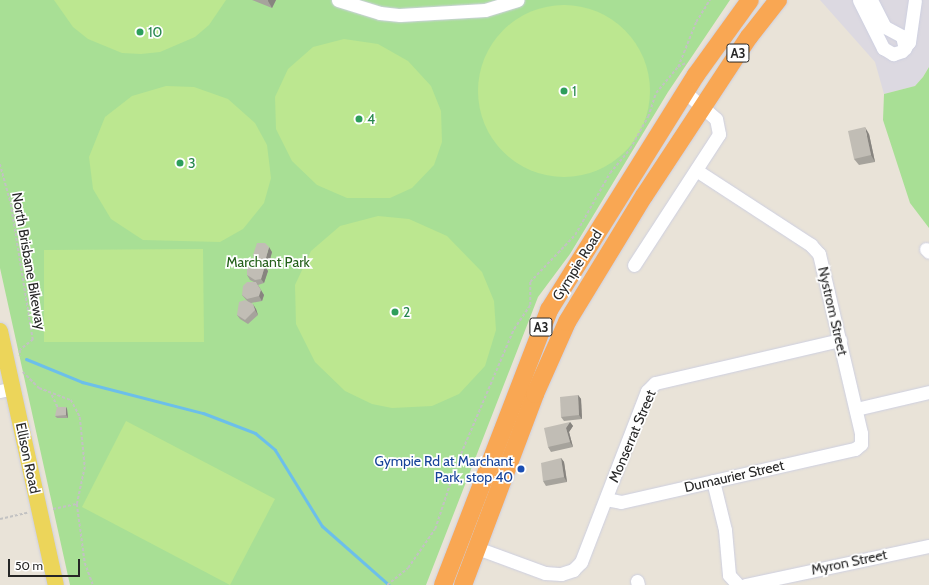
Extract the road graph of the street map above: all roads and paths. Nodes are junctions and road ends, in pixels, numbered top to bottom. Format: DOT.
graph roads {
  1 [pos="338,0"];
  2 [pos="518,0"];
  3 [pos="750,0"];
  4 [pos="778,0"];
  5 [pos="859,0"];
  6 [pos="871,0"];
  7 [pos="915,0"];
  8 [pos="904,49"];
  9 [pos="685,92"];
  10 [pos="703,106"];
  11 [pos="0,164"];
  12 [pos="696,170"];
  13 [pos="634,265"];
  14 [pos="0,330"];
  15 [pos="840,340"];
  16 [pos="20,359"];
  17 [pos="21,364"];
  18 [pos="6,390"];
  19 [pos="929,392"];
  20 [pos="52,394"];
  21 [pos="856,409"];
  22 [pos="58,410"];
  23 [pos="860,444"];
  24 [pos="476,462"];
  25 [pos="457,463"];
  26 [pos="713,481"];
  27 [pos="606,499"];
  28 [pos="77,504"];
  29 [pos="40,511"];
  30 [pos="0,520"];
  31 [pos="929,546"];
  32 [pos="477,548"];
  33 [pos="395,578"];
  34 [pos="562,580"];
  35 [pos="56,585"];
  36 [pos="93,585"];
  37 [pos="387,585"];
  38 [pos="443,585"];
  39 [pos="463,585"];
  40 [pos="739,585"];
  1 -- 2 [label="street"];
  3 -- 9 [label="highway, Gympie Road / A3"];
  4 -- 10 [label="highway, Gympie Road / A3"];
  5 -- 8 [label="street"];
  6 -- 8 [label="street"];
  7 -- 8 [label="street"];
  9 -- 10 [label="street"];
  9 -- 38 [label="highway, Gympie Road / A3"];
  10 -- 12 [label="street"];
  10 -- 32 [label="highway, Gympie Road / A3"];
  11 -- 16 [label="path, North Brisbane Bikeway"];
  12 -- 13 [label="street"];
  12 -- 15 [label="street, Nystrom Street"];
  14 -- 18 [label="main road, Ellison Road"];
  15 -- 21 [label="street, Nystrom Street"];
  15 -- 27 [label="street, Monserrat Street"];
  17 -- 20 [label="path"];
  18 -- 29 [label="main road, Ellison Road"];
  19 -- 21 [label="street"];
  20 -- 22 [label="path"];
  20 -- 28 [label="path"];
  21 -- 23 [label="street, Nystrom Street"];
  23 -- 26 [label="street, Dumaurier Street"];
  24 -- 25 [label="path"];
  26 -- 27 [label="street, Dumaurier Street"];
  26 -- 40 [label="street"];
  27 -- 34 [label="street, Monserrat Street"];
  28 -- 29 [label="path"];
  28 -- 36 [label="path"];
  29 -- 30 [label="path"];
  29 -- 35 [label="main road, Ellison Road"];
  31 -- 40 [label="street, Myron Street"];
  32 -- 34 [label="street, Monserrat Street"];
  32 -- 39 [label="highway, Gympie Road / A3"];
  33 -- 37 [label="path"];
}
